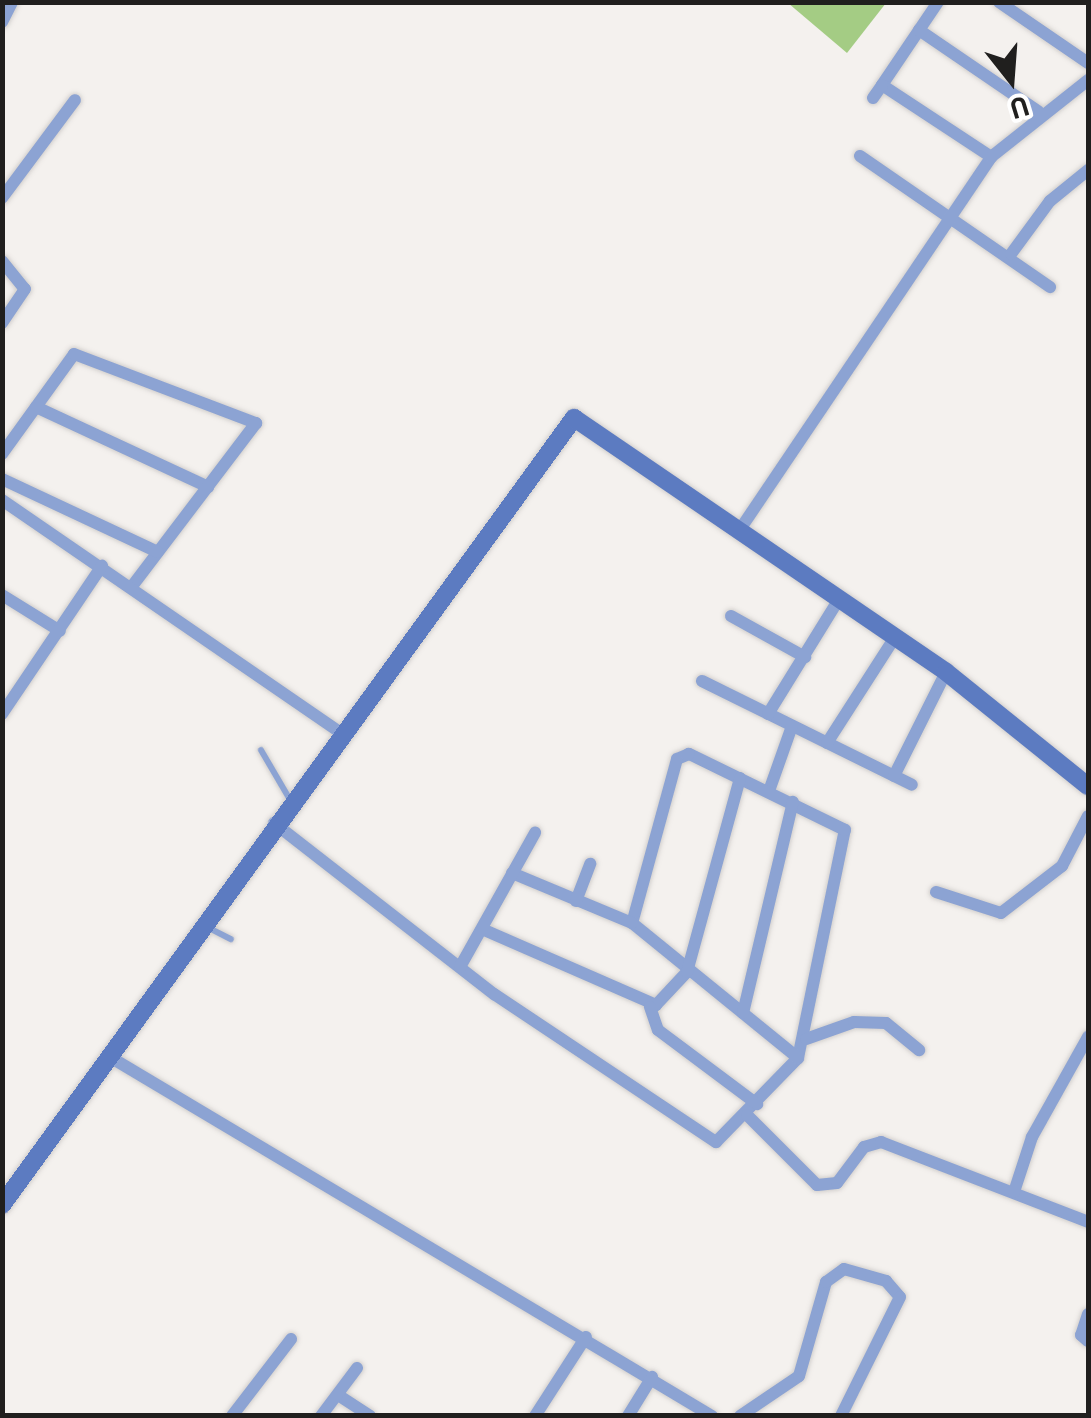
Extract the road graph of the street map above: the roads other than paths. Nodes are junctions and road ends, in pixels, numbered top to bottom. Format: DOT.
graph roads {
  1 [pos="12,2"];
  2 [pos="938,2"];
  3 [pos="999,2"];
  4 [pos="2,22"];
  5 [pos="920,30"];
  6 [pos="1088,63"];
  7 [pos="1088,80"];
  8 [pos="882,85"];
  9 [pos="873,98"];
  10 [pos="75,100"];
  11 [pos="1039,112"];
  12 [pos="860,156"];
  13 [pos="991,157"];
  14 [pos="1088,170"];
  15 [pos="2,198"];
  16 [pos="954,217"];
  17 [pos="1011,254"];
  18 [pos="2,261"];
  19 [pos="1050,287"];
  20 [pos="2,323"];
  21 [pos="36,407"];
  22 [pos="2,454"];
  23 [pos="2,479"];
  24 [pos="208,487"];
  25 [pos="2,500"];
  26 [pos="740,531"];
  27 [pos="158,552"];
  28 [pos="102,566"];
  29 [pos="133,585"];
  30 [pos="2,595"];
  31 [pos="839,599"];
  32 [pos="731,616"];
  33 [pos="60,631"];
  34 [pos="895,637"];
  35 [pos="805,657"];
  36 [pos="946,672"];
  37 [pos="702,682"];
  38 [pos="2,714"];
  39 [pos="768,714"];
  40 [pos="792,726"];
  41 [pos="339,732"];
  42 [pos="828,744"];
  43 [pos="261,750"];
  44 [pos="894,776"];
  45 [pos="740,778"];
  46 [pos="912,785"];
  47 [pos="1088,786"];
  48 [pos="769,791"];
  49 [pos="290,798"];
  50 [pos="793,802"];
  51 [pos="1088,816"];
  52 [pos="272,822"];
  53 [pos="534,833"];
  54 [pos="590,864"];
  55 [pos="512,874"];
  56 [pos="936,892"];
  57 [pos="576,902"];
  58 [pos="632,923"];
  59 [pos="200,924"];
  60 [pos="482,929"];
  61 [pos="231,939"];
  62 [pos="460,967"];
  63 [pos="687,972"];
  64 [pos="650,1007"];
  65 [pos="743,1013"];
  66 [pos="1088,1038"];
  67 [pos="806,1039"];
  68 [pos="919,1050"];
  69 [pos="110,1056"];
  70 [pos="798,1058"];
  71 [pos="752,1109"];
  72 [pos="1014,1192"];
  73 [pos="2,1205"];
  74 [pos="1088,1222"];
  75 [pos="1088,1314"];
  76 [pos="586,1336"];
  77 [pos="291,1340"];
  78 [pos="1088,1341"];
  79 [pos="357,1368"];
  80 [pos="652,1378"];
  81 [pos="338,1396"];
  82 [pos="232,1416"];
  83 [pos="321,1416"];
  84 [pos="370,1416"];
  85 [pos="535,1416"];
  86 [pos="628,1416"];
  87 [pos="712,1416"];
  88 [pos="740,1416"];
  89 [pos="842,1416"];
  1 -- 4 [label="street"];
  2 -- 5 [label="street"];
  3 -- 6 [label="street"];
  5 -- 8 [label="street"];
  5 -- 11 [label="street"];
  7 -- 11 [label="street"];
  8 -- 9 [label="street"];
  8 -- 13 [label="street"];
  10 -- 15 [label="street"];
  11 -- 13 [label="street"];
  12 -- 16 [label="street"];
  13 -- 16 [label="street"];
  14 -- 17 [label="street"];
  16 -- 17 [label="street"];
  16 -- 26 [label="street"];
  17 -- 19 [label="street"];
  18 -- 20 [label="street"];
  21 -- 22 [label="street"];
  21 -- 24 [label="street"];
  21 -- 24 [label="street"];
  23 -- 27 [label="street"];
  24 -- 27 [label="street"];
  25 -- 28 [label="street"];
  26 -- 31 [label="street"];
  26 -- 41 [label="street"];
  27 -- 29 [label="street"];
  28 -- 29 [label="street"];
  28 -- 33 [label="street"];
  29 -- 41 [label="street"];
  30 -- 33 [label="street"];
  31 -- 34 [label="street"];
  31 -- 35 [label="street"];
  32 -- 35 [label="street"];
  33 -- 38 [label="street"];
  34 -- 36 [label="street"];
  34 -- 42 [label="street"];
  35 -- 39 [label="street"];
  36 -- 44 [label="street"];
  36 -- 47 [label="street"];
  37 -- 39 [label="street"];
  39 -- 40 [label="street"];
  40 -- 42 [label="street"];
  40 -- 48 [label="street"];
  41 -- 49 [label="street"];
  42 -- 44 [label="street"];
  43 -- 49 [label="lane"];
  44 -- 46 [label="street"];
  45 -- 48 [label="street"];
  45 -- 58 [label="street"];
  45 -- 63 [label="street"];
  48 -- 50 [label="street"];
  49 -- 52 [label="street"];
  50 -- 65 [label="street"];
  50 -- 67 [label="street"];
  51 -- 56 [label="street"];
  52 -- 59 [label="street"];
  52 -- 62 [label="street"];
  53 -- 55 [label="street"];
  54 -- 57 [label="street"];
  55 -- 57 [label="street"];
  55 -- 60 [label="street"];
  57 -- 58 [label="street"];
  58 -- 63 [label="street"];
  59 -- 61 [label="lane"];
  59 -- 69 [label="street"];
  60 -- 62 [label="street"];
  60 -- 64 [label="street"];
  62 -- 71 [label="street"];
  63 -- 64 [label="street"];
  63 -- 65 [label="street"];
  64 -- 71 [label="street"];
  65 -- 70 [label="street"];
  66 -- 72 [label="street"];
  67 -- 68 [label="street"];
  67 -- 70 [label="street"];
  69 -- 73 [label="street"];
  69 -- 76 [label="street"];
  70 -- 71 [label="street"];
  71 -- 72 [label="street"];
  72 -- 74 [label="street"];
  75 -- 78 [label="street"];
  76 -- 80 [label="street"];
  76 -- 85 [label="street"];
  77 -- 82 [label="street"];
  79 -- 81 [label="street"];
  80 -- 86 [label="street"];
  80 -- 87 [label="street"];
  81 -- 83 [label="street"];
  81 -- 84 [label="street"];
  88 -- 89 [label="street"];
}
